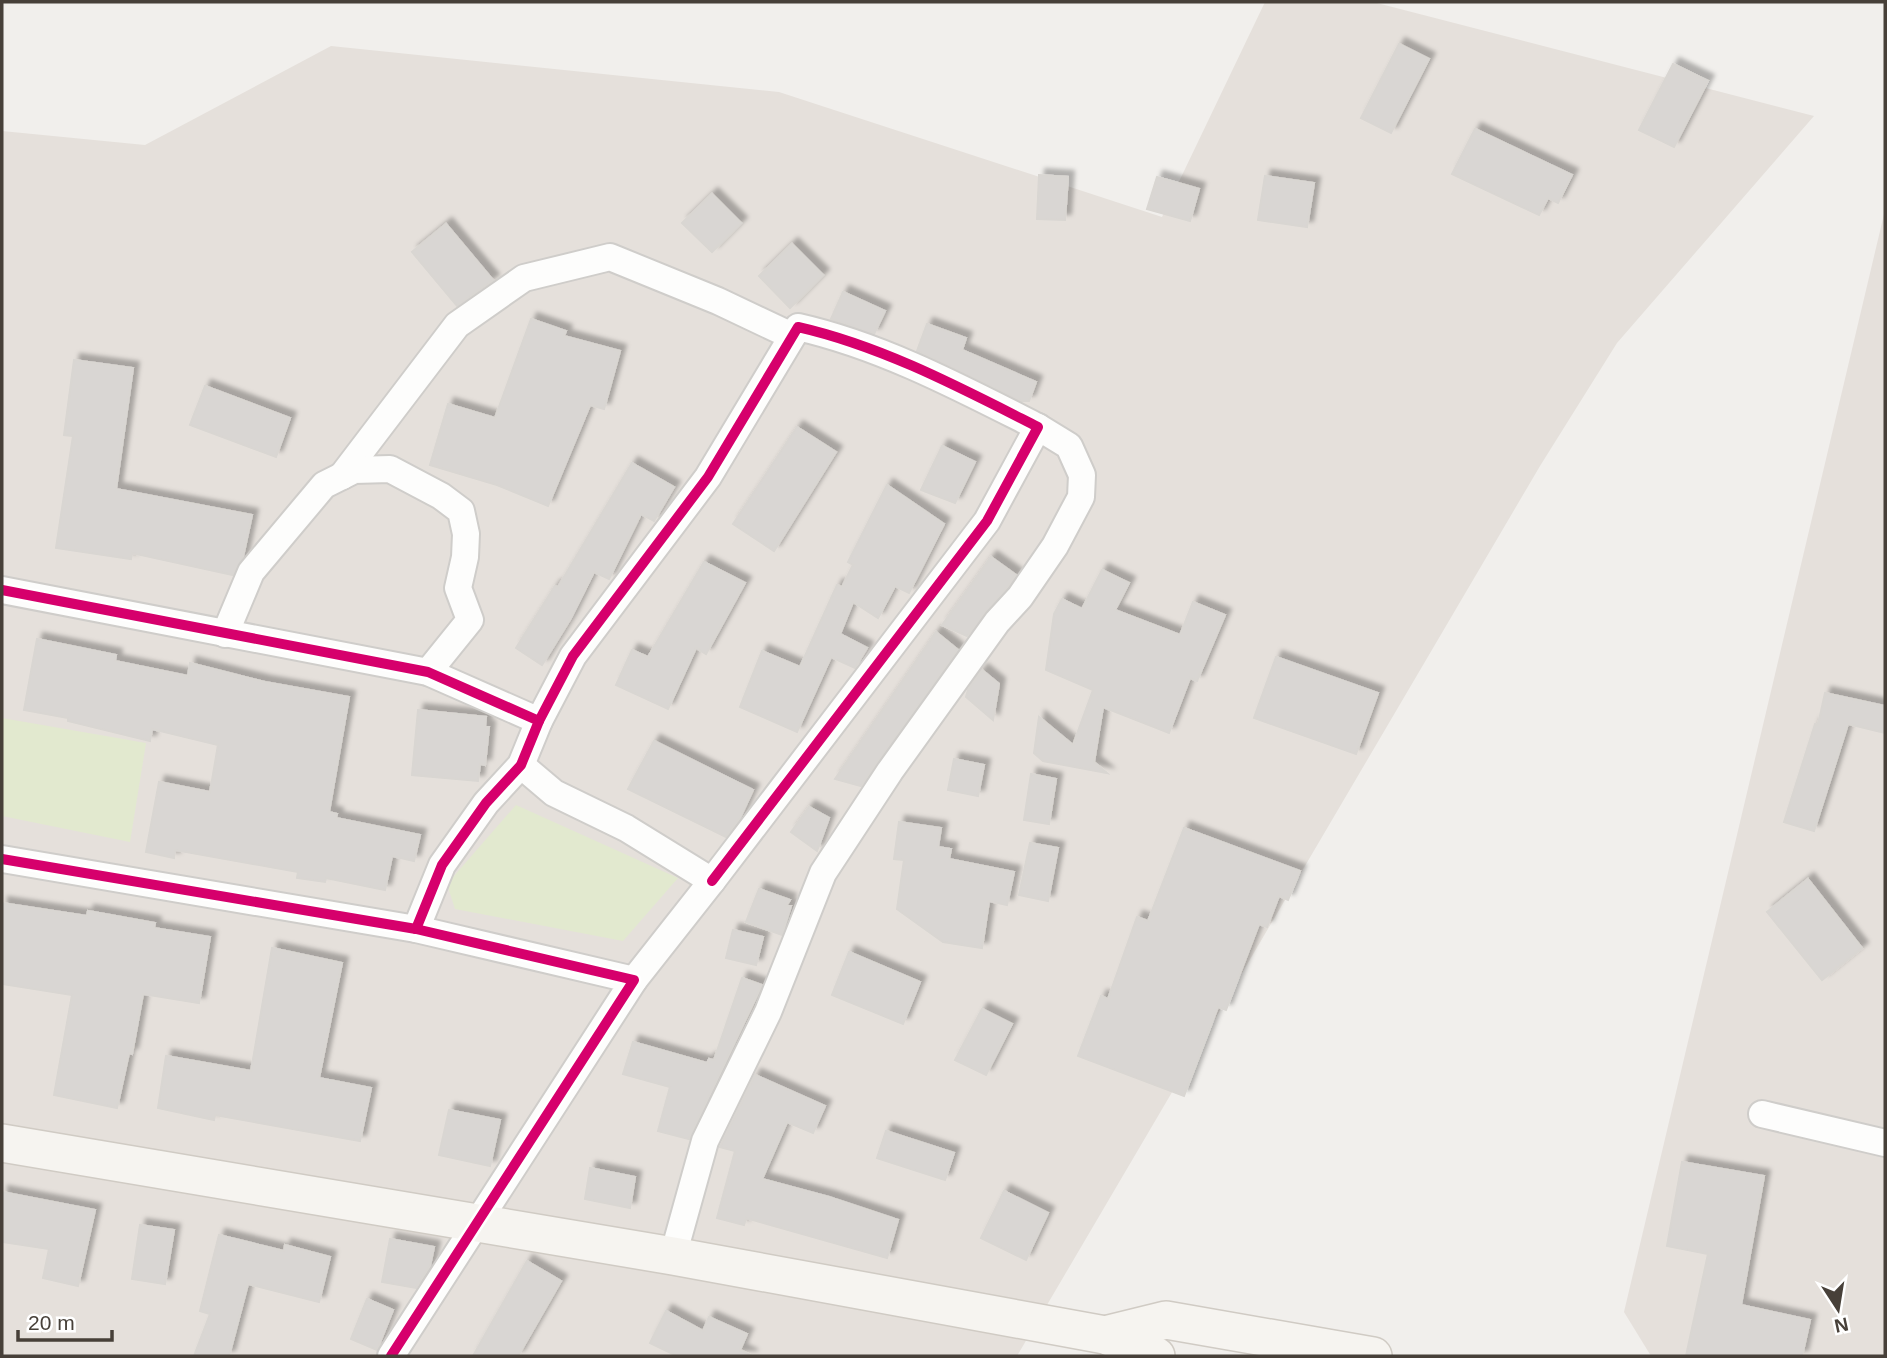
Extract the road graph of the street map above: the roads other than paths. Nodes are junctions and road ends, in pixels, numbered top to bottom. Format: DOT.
graph roads {
  1 [pos="792,337"];
  2 [pos="1038,427"];
  3 [pos="342,476"];
  4 [pos="2,590"];
  5 [pos="225,634"];
  6 [pos="428,672"];
  7 [pos="539,722"];
  8 [pos="521,765"];
  9 [pos="2,859"];
  10 [pos="712,881"];
  11 [pos="416,929"];
  12 [pos="634,980"];
  13 [pos="1762,1114"];
  14 [pos="2,1143"];
  15 [pos="1885,1143"];
  16 [pos="477,1222"];
  17 [pos="673,1256"];
  18 [pos="1105,1335"];
  19 [pos="391,1356"];
  20 [pos="1156,1356"];
  21 [pos="1373,1356"];
  1 -- 2 [label="street"];
  1 -- 3 [label="street"];
  1 -- 7 [label="street"];
  2 -- 10 [label="street"];
  2 -- 17 [label="street"];
  3 -- 5 [label="street"];
  3 -- 6 [label="street"];
  4 -- 5 [label="street"];
  5 -- 6 [label="street"];
  6 -- 7 [label="street"];
  7 -- 8 [label="street"];
  8 -- 10 [label="street"];
  8 -- 11 [label="street"];
  9 -- 11 [label="street"];
  10 -- 12 [label="street"];
  11 -- 12 [label="street"];
  12 -- 16 [label="street"];
  13 -- 15 [label="street"];
  14 -- 16 [label="main road"];
  16 -- 17 [label="main road"];
  16 -- 19 [label="street"];
  17 -- 18 [label="main road"];
  18 -- 20 [label="main road"];
  18 -- 21 [label="main road"];
}
